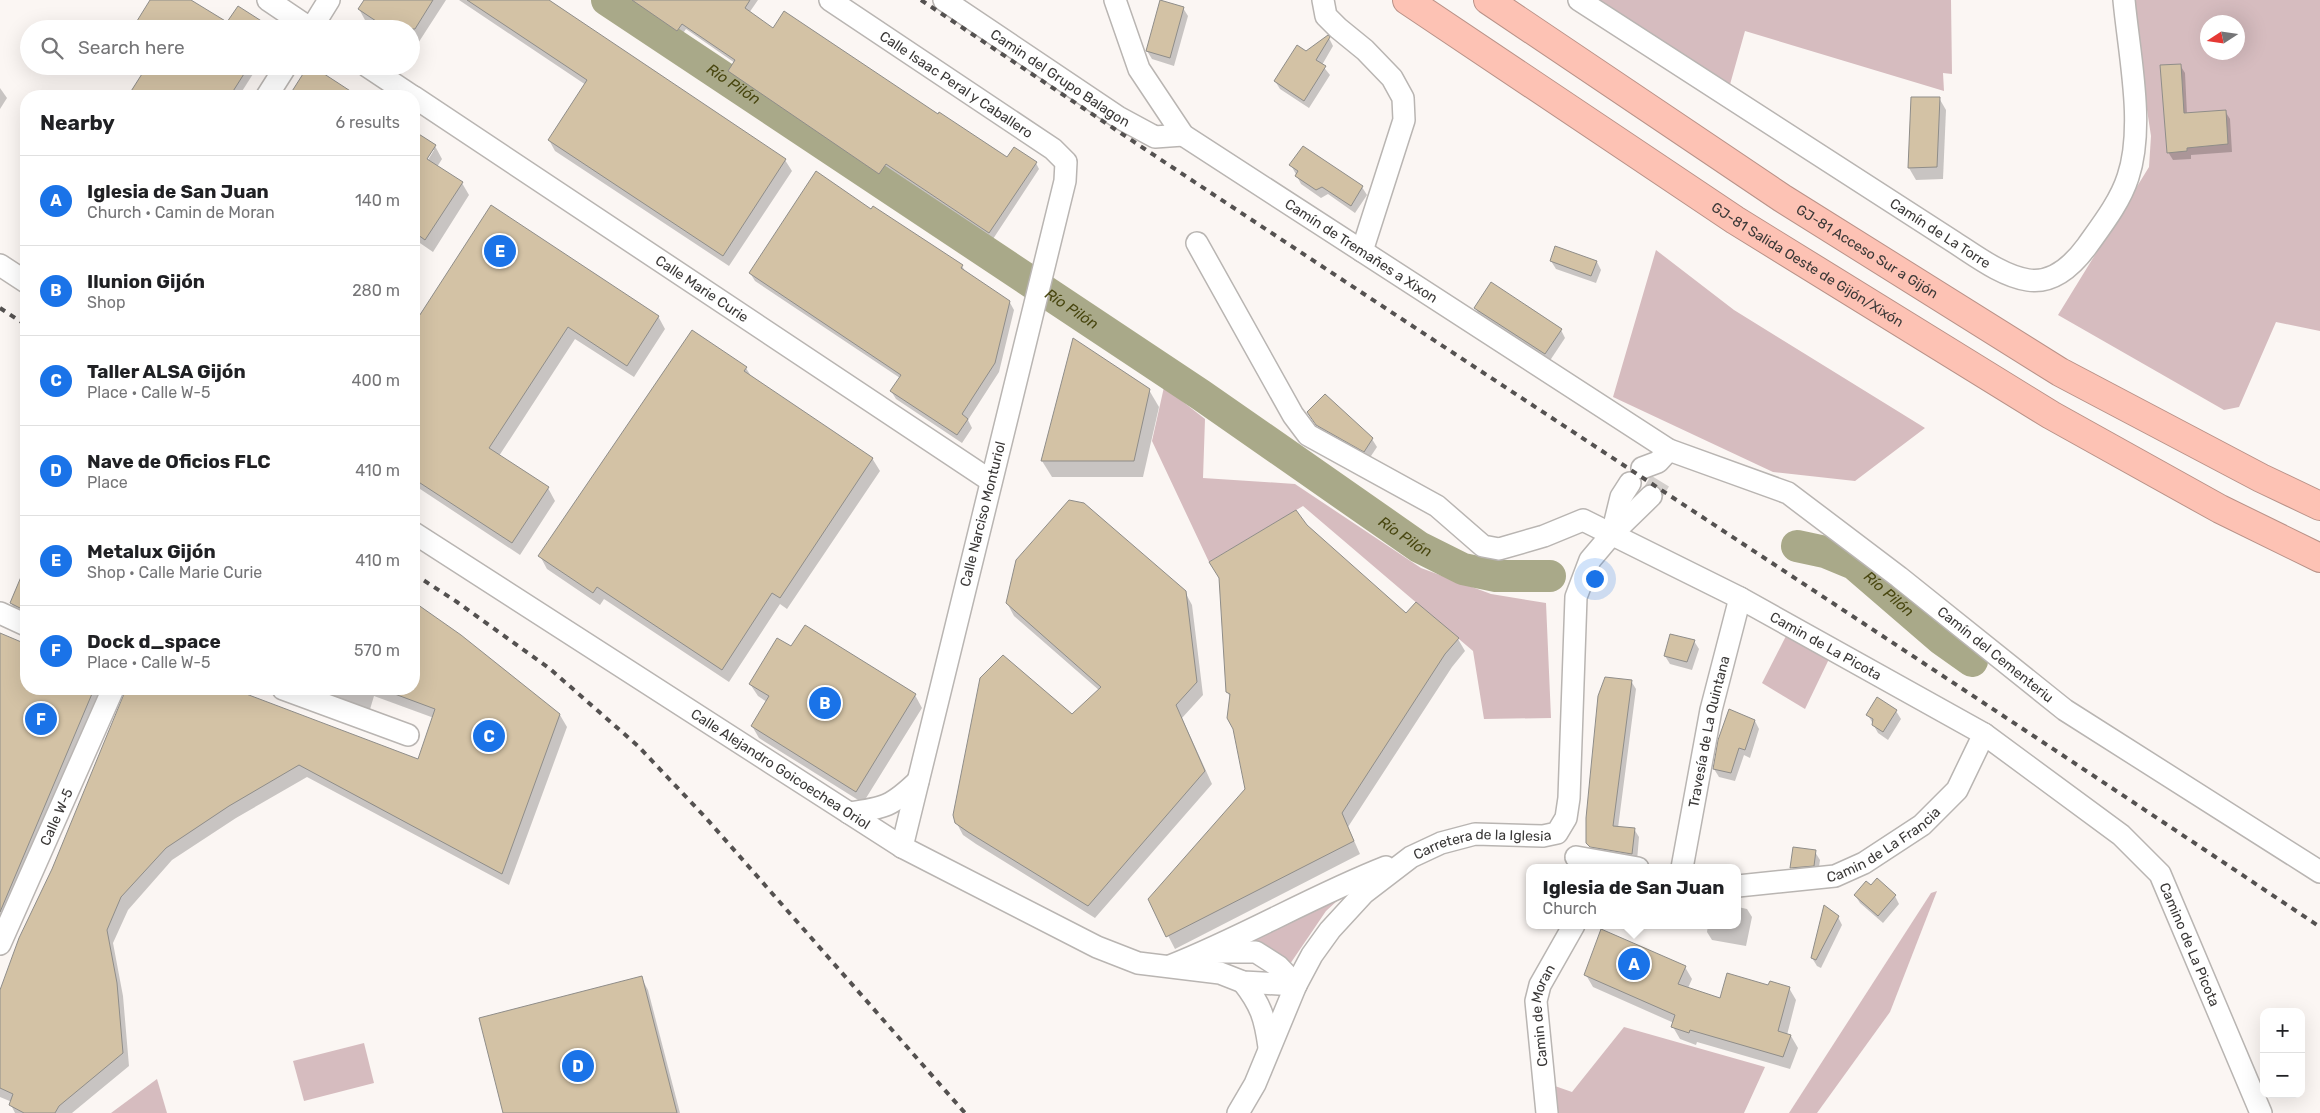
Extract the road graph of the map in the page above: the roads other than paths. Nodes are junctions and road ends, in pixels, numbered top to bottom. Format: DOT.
graph roads {
  1 [pos="268,0"];
  2 [pos="329,0"];
  3 [pos="830,0"];
  4 [pos="944,0"];
  5 [pos="1115,0"];
  6 [pos="1323,0"];
  7 [pos="1407,0"];
  8 [pos="1488,0"];
  9 [pos="1579,0"];
  10 [pos="2124,0"];
  11 [pos="298,20"];
  12 [pos="317,20"];
  13 [pos="280,75"];
  14 [pos="380,75"];
  15 [pos="270,90"];
  16 [pos="403,90"];
  17 [pos="420,102"];
  18 [pos="1183,135"];
  19 [pos="1065,180"];
  20 [pos="1197,243"];
  21 [pos="1362,251"];
  22 [pos="0,266"];
  23 [pos="20,278"];
  24 [pos="1652,473"];
  25 [pos="991,481"];
  26 [pos="2320,506"];
  27 [pos="1612,534"];
  28 [pos="420,537"];
  29 [pos="2312,554"];
  30 [pos="1740,598"];
  31 [pos="0,613"];
  32 [pos="20,622"];
  33 [pos="109,695"];
  34 [pos="299,695"];
  35 [pos="1984,734"];
  36 [pos="408,735"];
  37 [pos="2032,770"];
  38 [pos="918,780"];
  39 [pos="849,813"];
  40 [pos="1557,833"];
  41 [pos="902,847"];
  42 [pos="1411,857"];
  43 [pos="1581,862"];
  44 [pos="1600,864"];
  45 [pos="1683,864"];
  46 [pos="2320,872"];
  47 [pos="1741,886"];
  48 [pos="1572,929"];
  49 [pos="0,944"];
  50 [pos="1207,952"];
  51 [pos="1168,967"];
  52 [pos="1243,982"];
  53 [pos="1296,985"];
  54 [pos="1269,1047"];
  55 [pos="1238,1113"];
  56 [pos="1547,1113"];
  57 [pos="2261,1113"];
  1 -- 11 [label="street"];
  2 -- 12 [label="street"];
  3 -- 19 [label="street, Calle Isaac Peral y Caballero"];
  4 -- 18 [label="street, Camin del Grupo Balagon"];
  5 -- 18 [label="street, Camín de Tremañes a Xixon"];
  6 -- 21 [label="street"];
  7 -- 29 [label="highway, GJ-81 Salida Oeste de Gijón/Xixón"];
  8 -- 26 [label="highway, GJ-81 Acceso Sur a Gijón"];
  9 -- 10 [label="street, Camín de La Torre"];
  13 -- 15 [label="street"];
  14 -- 16 [label="street, Calle Marie Curie"];
  17 -- 25 [label="street, Calle Marie Curie"];
  18 -- 21 [label="street, Camín de Tremañes a Xixon"];
  19 -- 25 [label="street, Calle Narciso Monturiol"];
  20 -- 27 [label="street, Camin de La Picota"];
  21 -- 24 [label="street, Camín de Tremañes a Xixon"];
  22 -- 23 [label="street"];
  24 -- 27 [label="street, Carretera de la Iglesia"];
  24 -- 46 [label="street, Camín del Cementeriu"];
  25 -- 38 [label="street, Calle Narciso Monturiol"];
  27 -- 30 [label="street, Camin de La Picota"];
  27 -- 40 [label="street, Carretera de la Iglesia"];
  28 -- 39 [label="street, Calle Alejandro Goicoechea Oriol"];
  30 -- 35 [label="street, Camin de La Picota"];
  30 -- 45 [label="street, Travesía de La Quintana"];
  31 -- 32 [label="street"];
  33 -- 49 [label="street, Calle W-5"];
  34 -- 36 [label="street"];
  35 -- 37 [label="street, Camin de La Picota"];
  35 -- 47 [label="street, Camin de La Francia"];
  37 -- 57 [label="street, Camino de La Picota"];
  38 -- 39 [label="street"];
  38 -- 41 [label="street, Calle Narciso Monturiol"];
  39 -- 41 [label="street, Calle Alejandro Goicoechea Oriol"];
  40 -- 42 [label="street, Carretera de la Iglesia"];
  40 -- 43 [label="street"];
  41 -- 51 [label="street, Calle Alejandro Goicoechea Oriol"];
  42 -- 50 [label="street, Calle Alejandro Goicoechea Oriol"];
  42 -- 53 [label="street, Carretera de la Iglesia"];
  43 -- 44 [label="street"];
  48 -- 56 [label="street, Camin de Moran"];
  50 -- 51 [label="street, Calle Alejandro Goicoechea Oriol"];
  50 -- 53 [label="street, Calle Alejandro Goicoechea Oriol"];
  51 -- 52 [label="street, Calle Alejandro Goicoechea Oriol"];
  52 -- 53 [label="street, Calle Alejandro Goicoechea Oriol"];
  52 -- 54 [label="street"];
  53 -- 54 [label="street, Carretera de la Iglesia"];
  54 -- 55 [label="street, Carretera de la Iglesia"];
}
